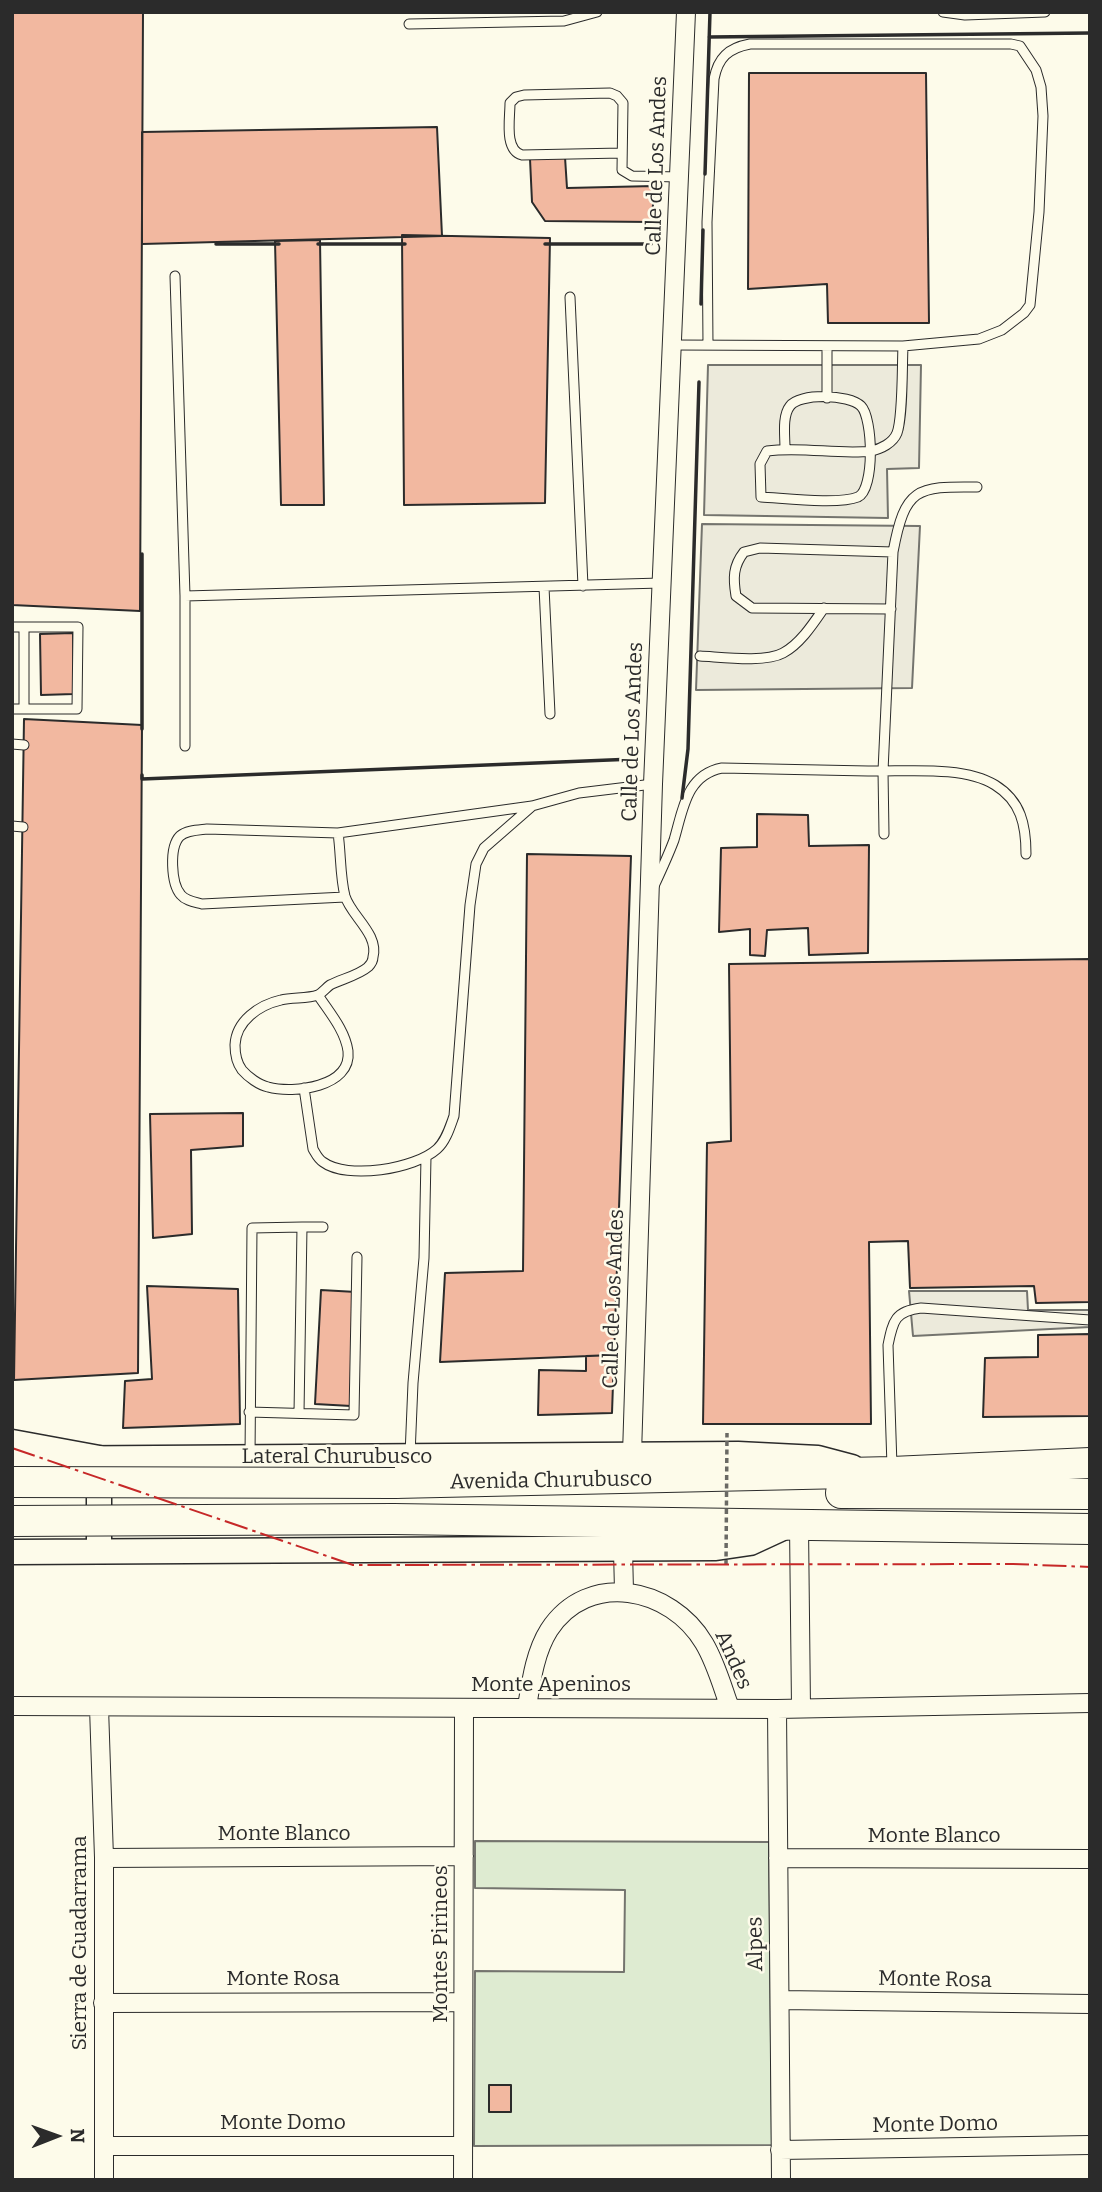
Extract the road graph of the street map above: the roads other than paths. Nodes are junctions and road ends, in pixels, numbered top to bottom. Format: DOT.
graph roads {
  1 [pos="597,12"];
  2 [pos="686,12"];
  3 [pos="943,12"];
  4 [pos="1045,12"];
  5 [pos="409,24"];
  6 [pos="622,153"];
  7 [pos="680,177"];
  8 [pos="175,276"];
  9 [pos="570,297"];
  10 [pos="674,345"];
  11 [pos="708,345"];
  12 [pos="827,345"];
  13 [pos="904,346"];
  14 [pos="827,398"];
  15 [pos="785,448"];
  16 [pos="870,451"];
  17 [pos="977,487"];
  18 [pos="892,552"];
  19 [pos="661,583"];
  20 [pos="583,586"];
  21 [pos="544,587"];
  22 [pos="185,596"];
  23 [pos="824,608"];
  24 [pos="891,609"];
  25 [pos="12,627"];
  26 [pos="24,627"];
  27 [pos="700,656"];
  28 [pos="12,709"];
  29 [pos="24,709"];
  30 [pos="550,714"];
  31 [pos="12,744"];
  32 [pos="24,745"];
  33 [pos="185,746"];
  34 [pos="883,771"];
  35 [pos="653,784"];
  36 [pos="533,806"];
  37 [pos="12,826"];
  38 [pos="23,827"];
  39 [pos="338,832"];
  40 [pos="884,834"];
  41 [pos="1026,854"];
  42 [pos="651,890"];
  43 [pos="345,897"];
  44 [pos="318,995"];
  45 [pos="304,1088"];
  46 [pos="426,1157"];
  47 [pos="302,1227"];
  48 [pos="323,1227"];
  49 [pos="357,1257"];
  50 [pos="1090,1321"];
  51 [pos="249,1412"];
  52 [pos="299,1413"];
  53 [pos="632,1454"];
  54 [pos="410,1457"];
  55 [pos="250,1458"];
  56 [pos="99,1459"];
  57 [pos="15,1461"];
  58 [pos="1090,1463"];
  59 [pos="881,1472"];
  60 [pos="661,1479"];
  61 [pos="1090,1494"];
  62 [pos="12,1521"];
  63 [pos="794,1525"];
  64 [pos="1090,1530"];
  65 [pos="623,1550"];
  66 [pos="99,1551"];
  67 [pos="18,1552"];
  68 [pos="624,1591"];
  69 [pos="1090,1703"];
  70 [pos="12,1706"];
  71 [pos="99,1707"];
  72 [pos="527,1707"];
  73 [pos="464,1708"];
  74 [pos="730,1708"];
  75 [pos="801,1708"];
  76 [pos="776,1709"];
  77 [pos="464,1856"];
  78 [pos="104,1858"];
  79 [pos="778,1858"];
  80 [pos="1090,1859"];
  81 [pos="780,2000"];
  82 [pos="463,2001"];
  83 [pos="103,2003"];
  84 [pos="1090,2004"];
  85 [pos="104,2146"];
  86 [pos="463,2146"];
  87 [pos="1090,2146"];
  88 [pos="780,2150"];
  89 [pos="104,2180"];
  90 [pos="463,2180"];
  91 [pos="781,2180"];
  1 -- 5 [label="lane"];
  2 -- 7 [label="street, Calle de Los Andes"];
  3 -- 4 [label="lane"];
  6 -- 6 [label="lane"];
  6 -- 7 [label="lane"];
  7 -- 10 [label="street, Calle de Los Andes"];
  8 -- 22 [label="lane"];
  9 -- 20 [label="lane"];
  10 -- 11 [label="lane"];
  10 -- 19 [label="street, Calle de Los Andes"];
  11 -- 12 [label="lane"];
  11 -- 13 [label="lane"];
  12 -- 13 [label="lane"];
  12 -- 14 [label="lane"];
  13 -- 16 [label="lane"];
  14 -- 15 [label="lane"];
  14 -- 16 [label="lane"];
  15 -- 16 [label="lane"];
  15 -- 16 [label="lane"];
  17 -- 18 [label="lane"];
  18 -- 23 [label="lane"];
  18 -- 24 [label="lane"];
  19 -- 20 [label="lane"];
  19 -- 35 [label="street, Calle de Los Andes"];
  20 -- 21 [label="lane"];
  21 -- 22 [label="lane"];
  21 -- 30 [label="lane"];
  22 -- 33 [label="lane"];
  23 -- 24 [label="lane"];
  23 -- 27 [label="lane"];
  24 -- 34 [label="lane"];
  25 -- 26 [label="lane"];
  26 -- 29 [label="lane"];
  26 -- 29 [label="lane"];
  28 -- 29 [label="lane"];
  31 -- 32 [label="lane"];
  34 -- 40 [label="lane"];
  34 -- 41 [label="lane"];
  34 -- 42 [label="lane"];
  35 -- 36 [label="lane"];
  35 -- 42 [label="street, Calle de Los Andes"];
  36 -- 39 [label="lane"];
  36 -- 46 [label="lane"];
  37 -- 38 [label="lane"];
  39 -- 43 [label="lane"];
  39 -- 43 [label="lane"];
  42 -- 53 [label="street, Calle de Los Andes"];
  43 -- 44 [label="lane"];
  44 -- 45 [label="lane"];
  44 -- 45 [label="lane"];
  45 -- 46 [label="lane"];
  46 -- 54 [label="lane"];
  47 -- 48 [label="lane"];
  47 -- 51 [label="lane"];
  47 -- 52 [label="lane"];
  49 -- 52 [label="lane"];
  50 -- 59 [label="lane"];
  51 -- 52 [label="lane"];
  51 -- 55 [label="lane"];
  53 -- 54 [label="street, Lateral Churubusco"];
  53 -- 59 [label="street, Lateral Churubusco"];
  54 -- 55 [label="street, Lateral Churubusco"];
  55 -- 56 [label="street, Lateral Churubusco"];
  56 -- 57 [label="main road"];
  56 -- 66 [label="street"];
  57 -- 60 [label="highway, Avenida Churubusco, bridge"];
  57 -- 67 [label="street"];
  58 -- 59 [label="highway, Avenida Churubusco"];
  59 -- 60 [label="highway, Avenida Churubusco"];
  60 -- 61 [label="highway"];
  62 -- 63 [label="highway, Avenida Churubusco, bridge"];
  63 -- 64 [label="highway, Avenida Churubusco"];
  63 -- 65 [label="street"];
  63 -- 75 [label="street"];
  65 -- 66 [label="street"];
  65 -- 68 [label="street"];
  66 -- 67 [label="street"];
  68 -- 72 [label="street, Andes"];
  68 -- 74 [label="street, Andes"];
  69 -- 75 [label="street, Monte Apeninos"];
  70 -- 71 [label="street, Monte Apeninos"];
  71 -- 73 [label="street, Monte Apeninos"];
  71 -- 78 [label="street, Sierra de Guadarrama"];
  72 -- 73 [label="street, Monte Apeninos"];
  72 -- 74 [label="street, Monte Apeninos"];
  73 -- 77 [label="street, Montes Pirineos"];
  74 -- 76 [label="street, Monte Apeninos"];
  75 -- 76 [label="street, Monte Apeninos"];
  76 -- 79 [label="street, Alpes"];
  77 -- 78 [label="street, Monte Blanco"];
  77 -- 82 [label="street, Montes Pirineos"];
  78 -- 83 [label="street, Sierra de Guadarrama"];
  79 -- 80 [label="street, Monte Blanco"];
  79 -- 81 [label="street, Alpes"];
  81 -- 84 [label="street, Monte Rosa"];
  81 -- 88 [label="street, Alpes"];
  82 -- 83 [label="street, Monte Rosa"];
  82 -- 86 [label="street, Montes Pirineos"];
  83 -- 85 [label="street, Sierra de Guadarrama"];
  85 -- 86 [label="street, Monte Domo"];
  85 -- 89 [label="street, Sierra de Guadarrama"];
  86 -- 90 [label="street, Montes Pirineos"];
  87 -- 88 [label="street, Monte Domo"];
  88 -- 91 [label="street, Alpes"];
}
